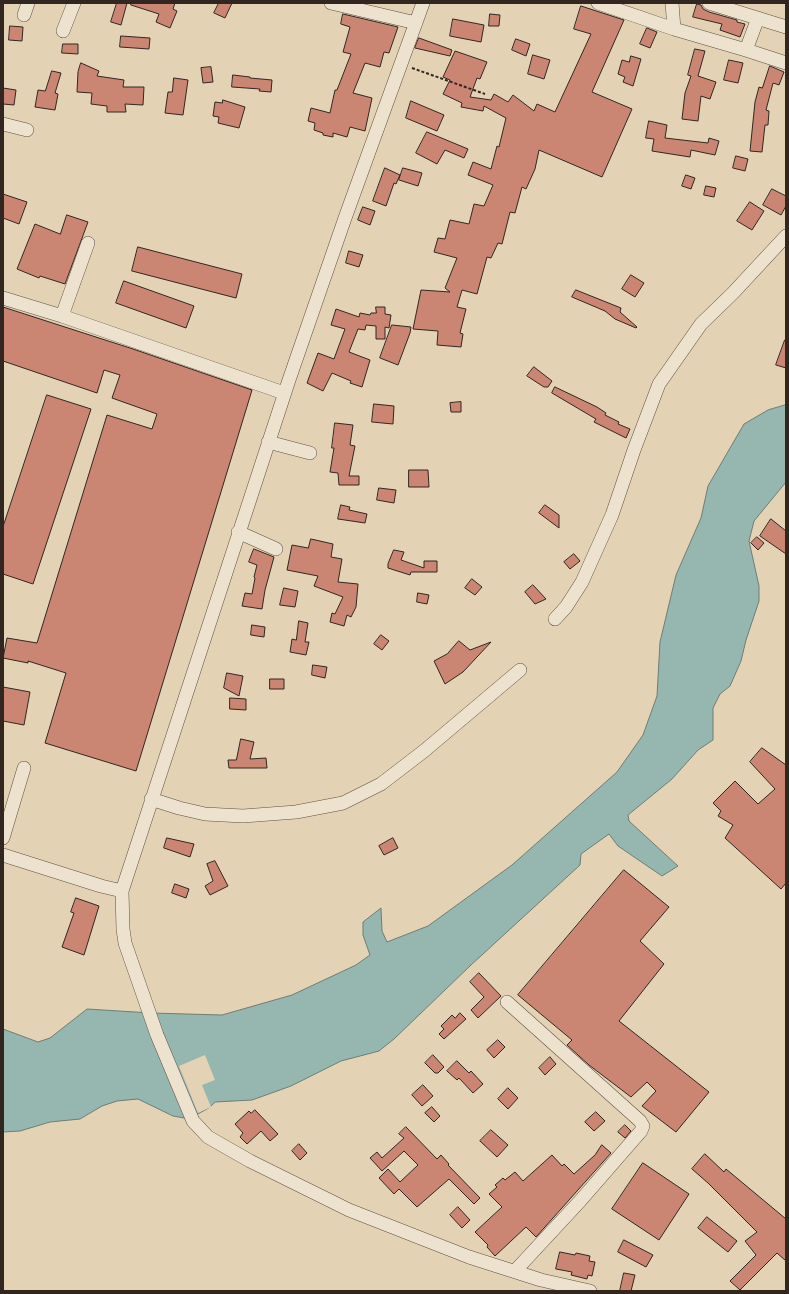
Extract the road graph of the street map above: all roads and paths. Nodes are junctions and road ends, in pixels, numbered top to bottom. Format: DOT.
graph roads {
  1 [pos="74,3"];
  2 [pos="331,3"];
  3 [pos="423,3"];
  4 [pos="598,3"];
  5 [pos="672,3"];
  6 [pos="709,3"];
  7 [pos="752,12"];
  8 [pos="416,22"];
  9 [pos="786,27"];
  10 [pos="674,28"];
  11 [pos="63,31"];
  12 [pos="746,50"];
  13 [pos="786,63"];
  14 [pos="401,64"];
  15 [pos="485,94"];
  16 [pos="3,124"];
  17 [pos="27,130"];
  18 [pos="786,236"];
  19 [pos="88,242"];
  20 [pos="3,298"];
  21 [pos="62,316"];
  22 [pos="284,393"];
  23 [pos="268,442"];
  24 [pos="310,453"];
  25 [pos="238,532"];
  26 [pos="276,549"];
  27 [pos="555,619"];
  28 [pos="520,670"];
  29 [pos="24,768"];
  30 [pos="151,799"];
  31 [pos="3,838"];
  32 [pos="3,855"];
  33 [pos="122,891"];
  34 [pos="507,1002"];
  35 [pos="515,1271"];
  36 [pos="590,1291"];
  1 -- 11 [label="street"];
  2 -- 8 [label="street"];
  3 -- 8 [label="street"];
  4 -- 10 [label="street"];
  5 -- 10 [label="street"];
  6 -- 7 [label="street"];
  7 -- 9 [label="street"];
  7 -- 12 [label="street"];
  8 -- 14 [label="street"];
  10 -- 12 [label="street"];
  12 -- 13 [label="street"];
  14 -- 15 [label="path"];
  14 -- 22 [label="street"];
  16 -- 17 [label="street"];
  18 -- 27 [label="street"];
  19 -- 21 [label="street"];
  20 -- 21 [label="street"];
  21 -- 22 [label="street"];
  22 -- 23 [label="street"];
  23 -- 24 [label="street"];
  23 -- 25 [label="street"];
  25 -- 26 [label="street"];
  25 -- 30 [label="street"];
  28 -- 30 [label="street"];
  29 -- 31 [label="street"];
  30 -- 33 [label="street"];
  32 -- 33 [label="street"];
  33 -- 35 [label="street"];
  34 -- 35 [label="street"];
  35 -- 36 [label="street"];
}
